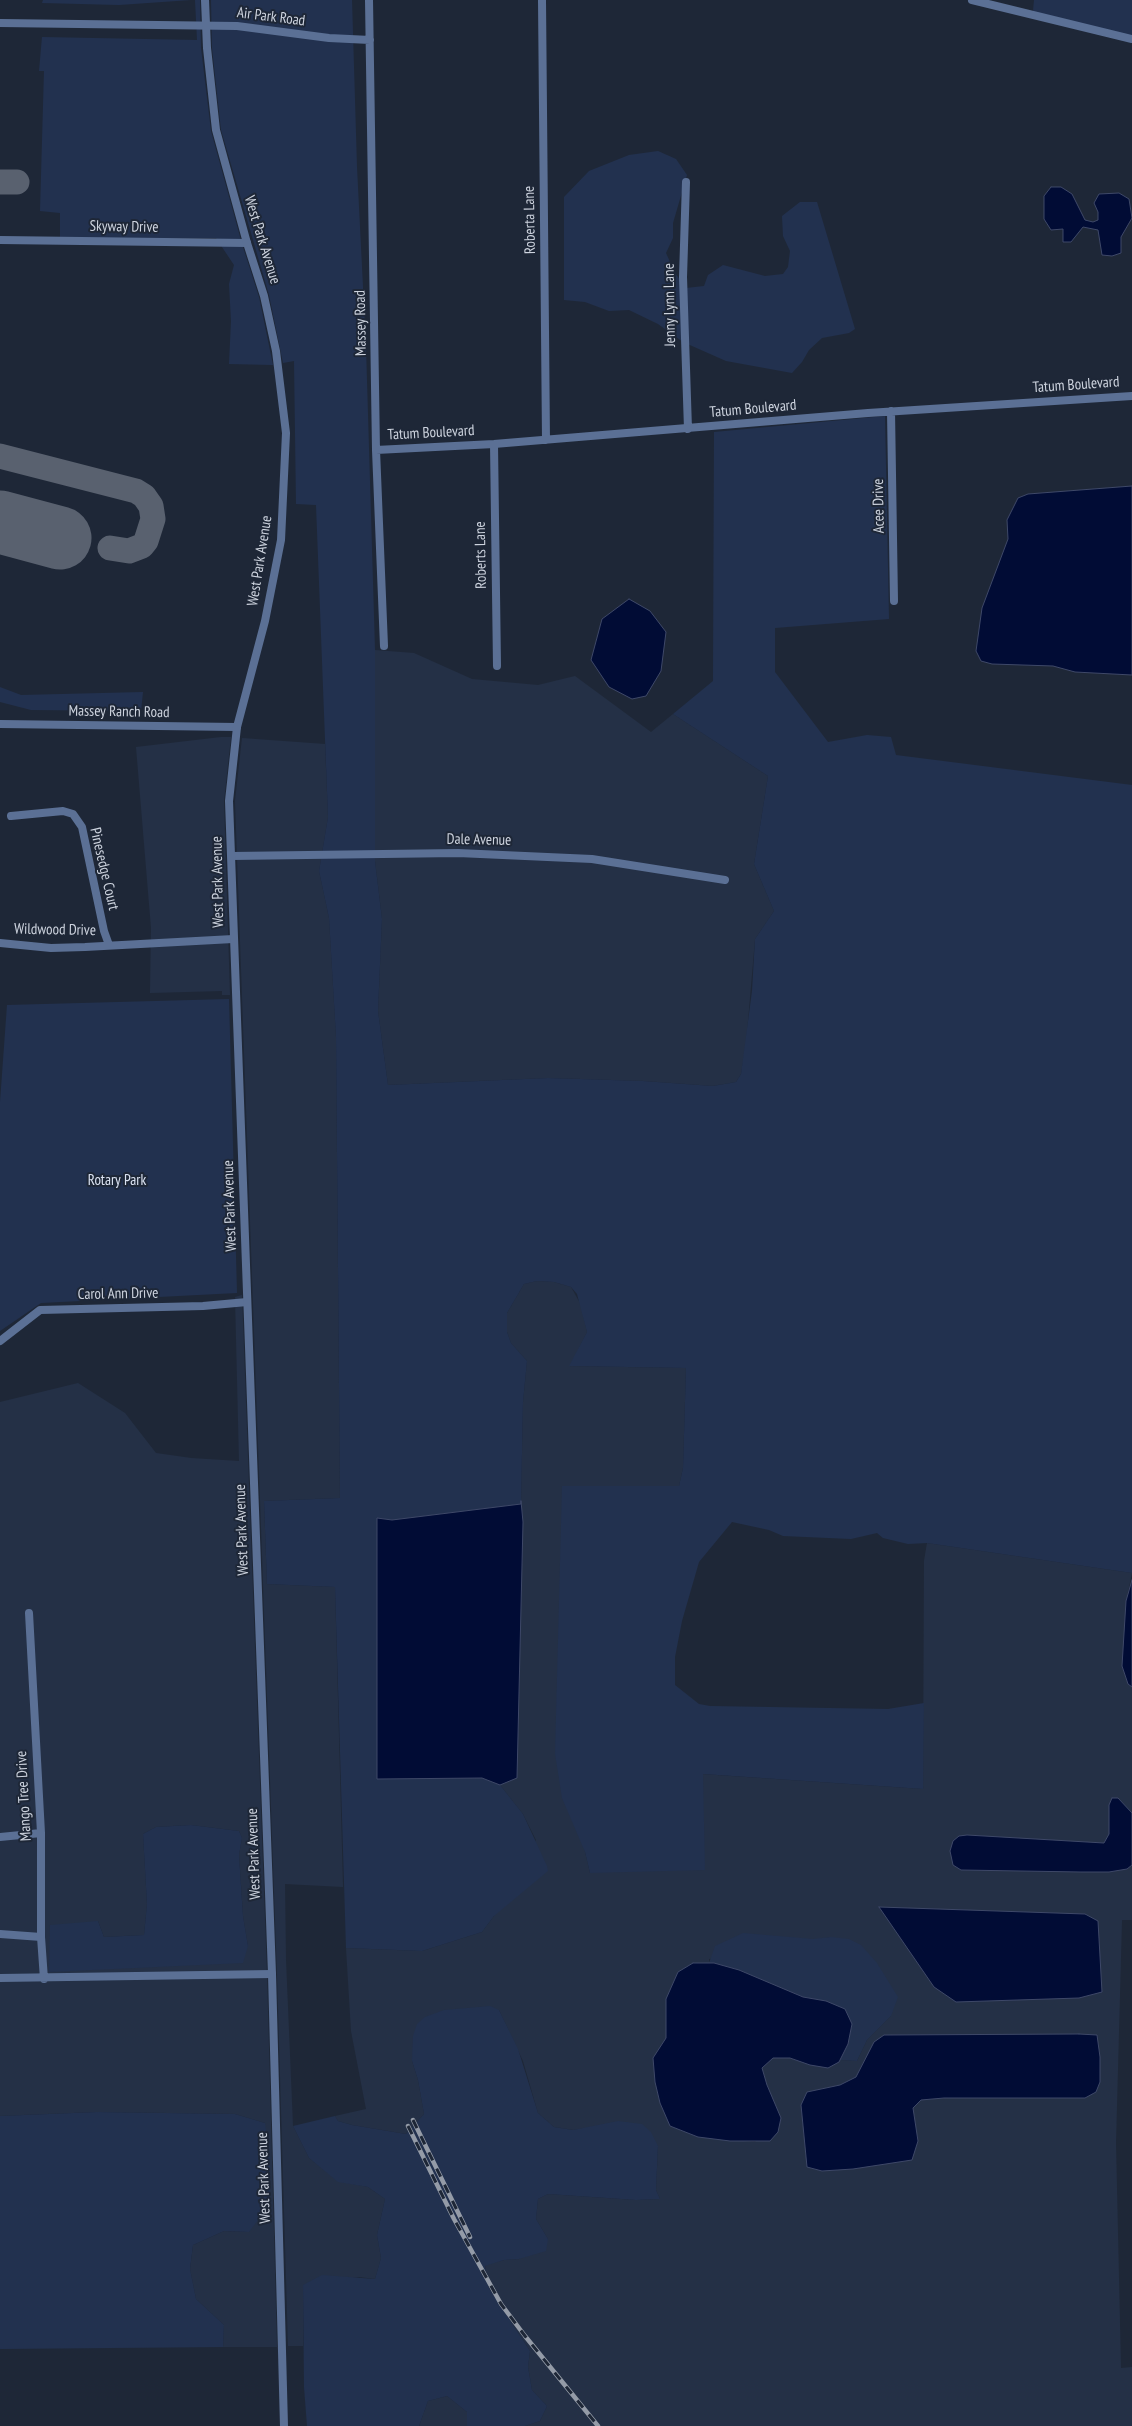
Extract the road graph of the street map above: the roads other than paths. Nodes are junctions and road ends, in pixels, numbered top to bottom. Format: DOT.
graph roads {
  1 [pos="206,0"];
  2 [pos="369,0"];
  3 [pos="542,0"];
  4 [pos="972,0"];
  5 [pos="0,23"];
  6 [pos="206,26"];
  7 [pos="1132,39"];
  8 [pos="370,40"];
  9 [pos="686,182"];
  10 [pos="0,240"];
  11 [pos="247,243"];
  12 [pos="1132,396"];
  13 [pos="891,411"];
  14 [pos="688,429"];
  15 [pos="546,440"];
  16 [pos="494,444"];
  17 [pos="376,450"];
  18 [pos="894,601"];
  19 [pos="384,646"];
  20 [pos="497,666"];
  21 [pos="0,724"];
  22 [pos="237,728"];
  23 [pos="11,816"];
  24 [pos="232,856"];
  25 [pos="725,880"];
  26 [pos="233,939"];
  27 [pos="0,943"];
  28 [pos="109,945"];
  29 [pos="247,1302"];
  30 [pos="0,1341"];
  31 [pos="30,1613"];
  32 [pos="41,1833"];
  33 [pos="0,1836"];
  34 [pos="0,1934"];
  35 [pos="41,1937"];
  36 [pos="272,1974"];
  37 [pos="0,1978"];
  38 [pos="44,1979"];
  39 [pos="284,2426"];
  1 -- 6 [label="street, West Park Avenue"];
  2 -- 8 [label="street, Massey Road"];
  3 -- 15 [label="street, Roberta Lane"];
  4 -- 7 [label="street"];
  5 -- 6 [label="street, Air Park Road"];
  6 -- 8 [label="street, Air Park Road"];
  6 -- 11 [label="street, West Park Avenue"];
  8 -- 17 [label="street, Massey Road"];
  9 -- 14 [label="street, Jenny Lynn Lane"];
  10 -- 11 [label="street, Skyway Drive"];
  11 -- 22 [label="street, West Park Avenue"];
  12 -- 13 [label="street, Tatum Boulevard"];
  13 -- 14 [label="street, Tatum Boulevard"];
  13 -- 18 [label="street, Acee Drive"];
  14 -- 15 [label="street, Tatum Boulevard"];
  15 -- 16 [label="street, Tatum Boulevard"];
  16 -- 17 [label="street, Tatum Boulevard"];
  16 -- 20 [label="street, Roberts Lane"];
  17 -- 19 [label="street, Massey Road"];
  21 -- 22 [label="street, Massey Ranch Road"];
  22 -- 24 [label="street, West Park Avenue"];
  23 -- 28 [label="street, Pinesedge Court"];
  24 -- 25 [label="street, Dale Avenue"];
  24 -- 26 [label="street, West Park Avenue"];
  26 -- 28 [label="street, Wildwood Drive"];
  26 -- 29 [label="street, West Park Avenue"];
  27 -- 28 [label="street, Wildwood Drive"];
  29 -- 30 [label="street, Carol Ann Drive"];
  29 -- 36 [label="street, West Park Avenue"];
  31 -- 32 [label="street, Mango Tree Drive"];
  32 -- 33 [label="street"];
  32 -- 35 [label="street, Mango Tree Drive"];
  34 -- 35 [label="street"];
  35 -- 38 [label="street, Mango Tree Drive"];
  36 -- 38 [label="street"];
  36 -- 39 [label="street, West Park Avenue"];
  37 -- 38 [label="street"];
}
